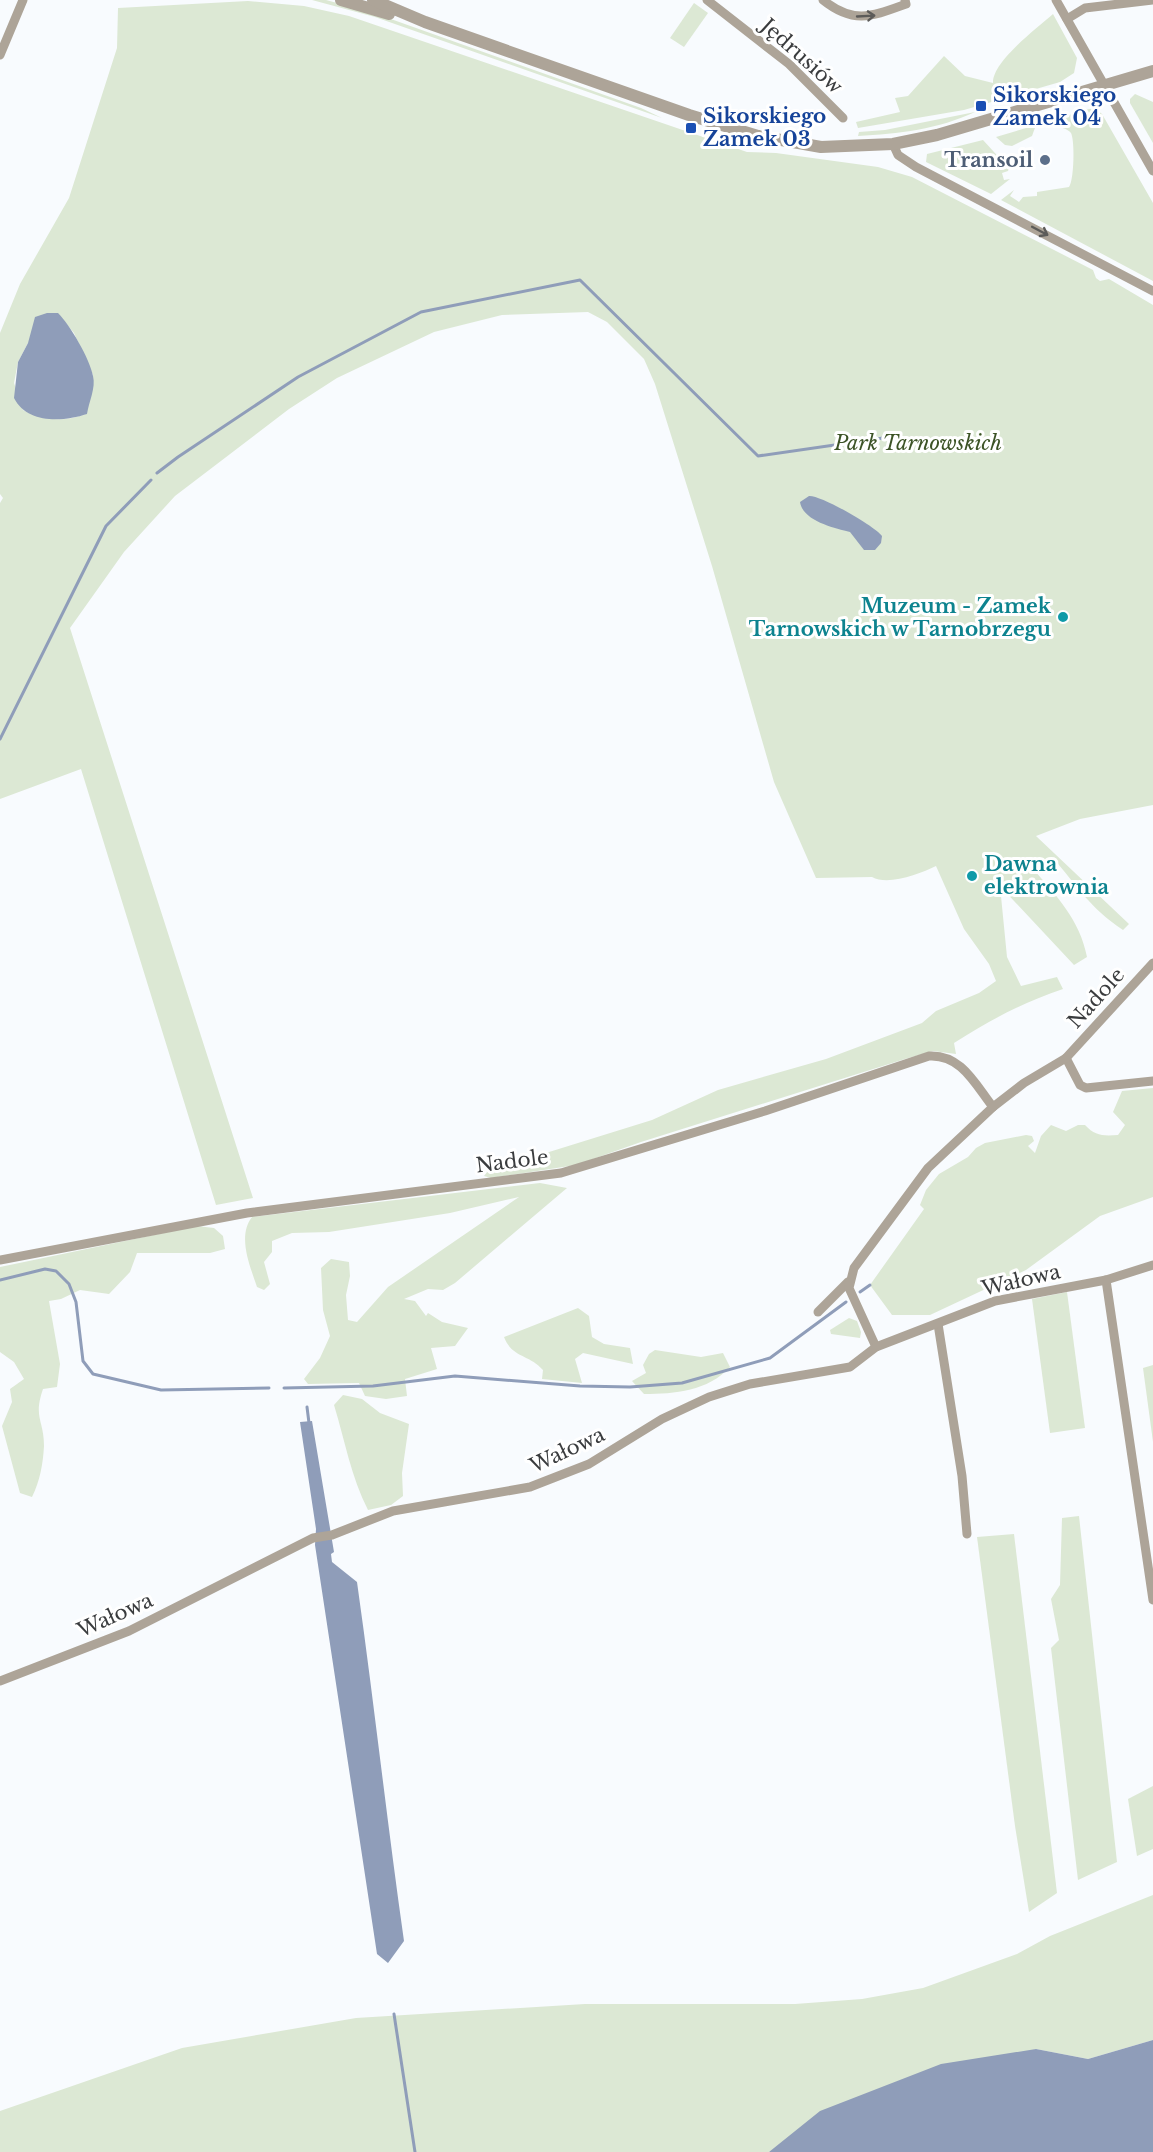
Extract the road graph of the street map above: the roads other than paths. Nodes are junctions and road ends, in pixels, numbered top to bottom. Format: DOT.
graph roads {
  1 [pos="23,0"];
  2 [pos="340,0"];
  3 [pos="373,0"];
  4 [pos="707,0"];
  5 [pos="823,0"];
  6 [pos="905,0"];
  7 [pos="1056,0"];
  8 [pos="1153,0"];
  9 [pos="1067,19"];
  10 [pos="425,22"];
  11 [pos="0,55"];
  12 [pos="1153,71"];
  13 [pos="1104,86"];
  14 [pos="843,118"];
  15 [pos="893,144"];
  16 [pos="1153,171"];
  17 [pos="1153,291"];
  18 [pos="1153,963"];
  19 [pos="1066,1058"];
  20 [pos="1153,1081"];
  21 [pos="993,1107"];
  22 [pos="0,1260"];
  23 [pos="1153,1265"];
  24 [pos="1106,1280"];
  25 [pos="848,1282"];
  26 [pos="818,1312"];
  27 [pos="938,1324"];
  28 [pos="876,1347"];
  29 [pos="967,1534"];
  30 [pos="1153,1600"];
  31 [pos="0,1681"];
  1 -- 11 [label="street"];
  2 -- 10 [label="street"];
  3 -- 10 [label="street"];
  4 -- 14 [label="street, Jędrusiów"];
  5 -- 6 [label="street, one-way"];
  7 -- 9 [label="street"];
  8 -- 9 [label="street"];
  9 -- 13 [label="street"];
  10 -- 15 [label="street"];
  12 -- 13 [label="street"];
  13 -- 15 [label="street"];
  13 -- 16 [label="street"];
  15 -- 17 [label="street, one-way"];
  18 -- 19 [label="street, Nadole"];
  19 -- 20 [label="street, Nadole"];
  19 -- 21 [label="street, Nadole"];
  21 -- 22 [label="street, Nadole"];
  21 -- 25 [label="street, Nadole"];
  23 -- 24 [label="street, Wałowa"];
  24 -- 27 [label="street, Wałowa"];
  24 -- 30 [label="street"];
  25 -- 26 [label="street, Nadole"];
  25 -- 28 [label="street"];
  27 -- 28 [label="street, Wałowa"];
  27 -- 29 [label="street"];
  28 -- 31 [label="street, Wałowa"];
}
